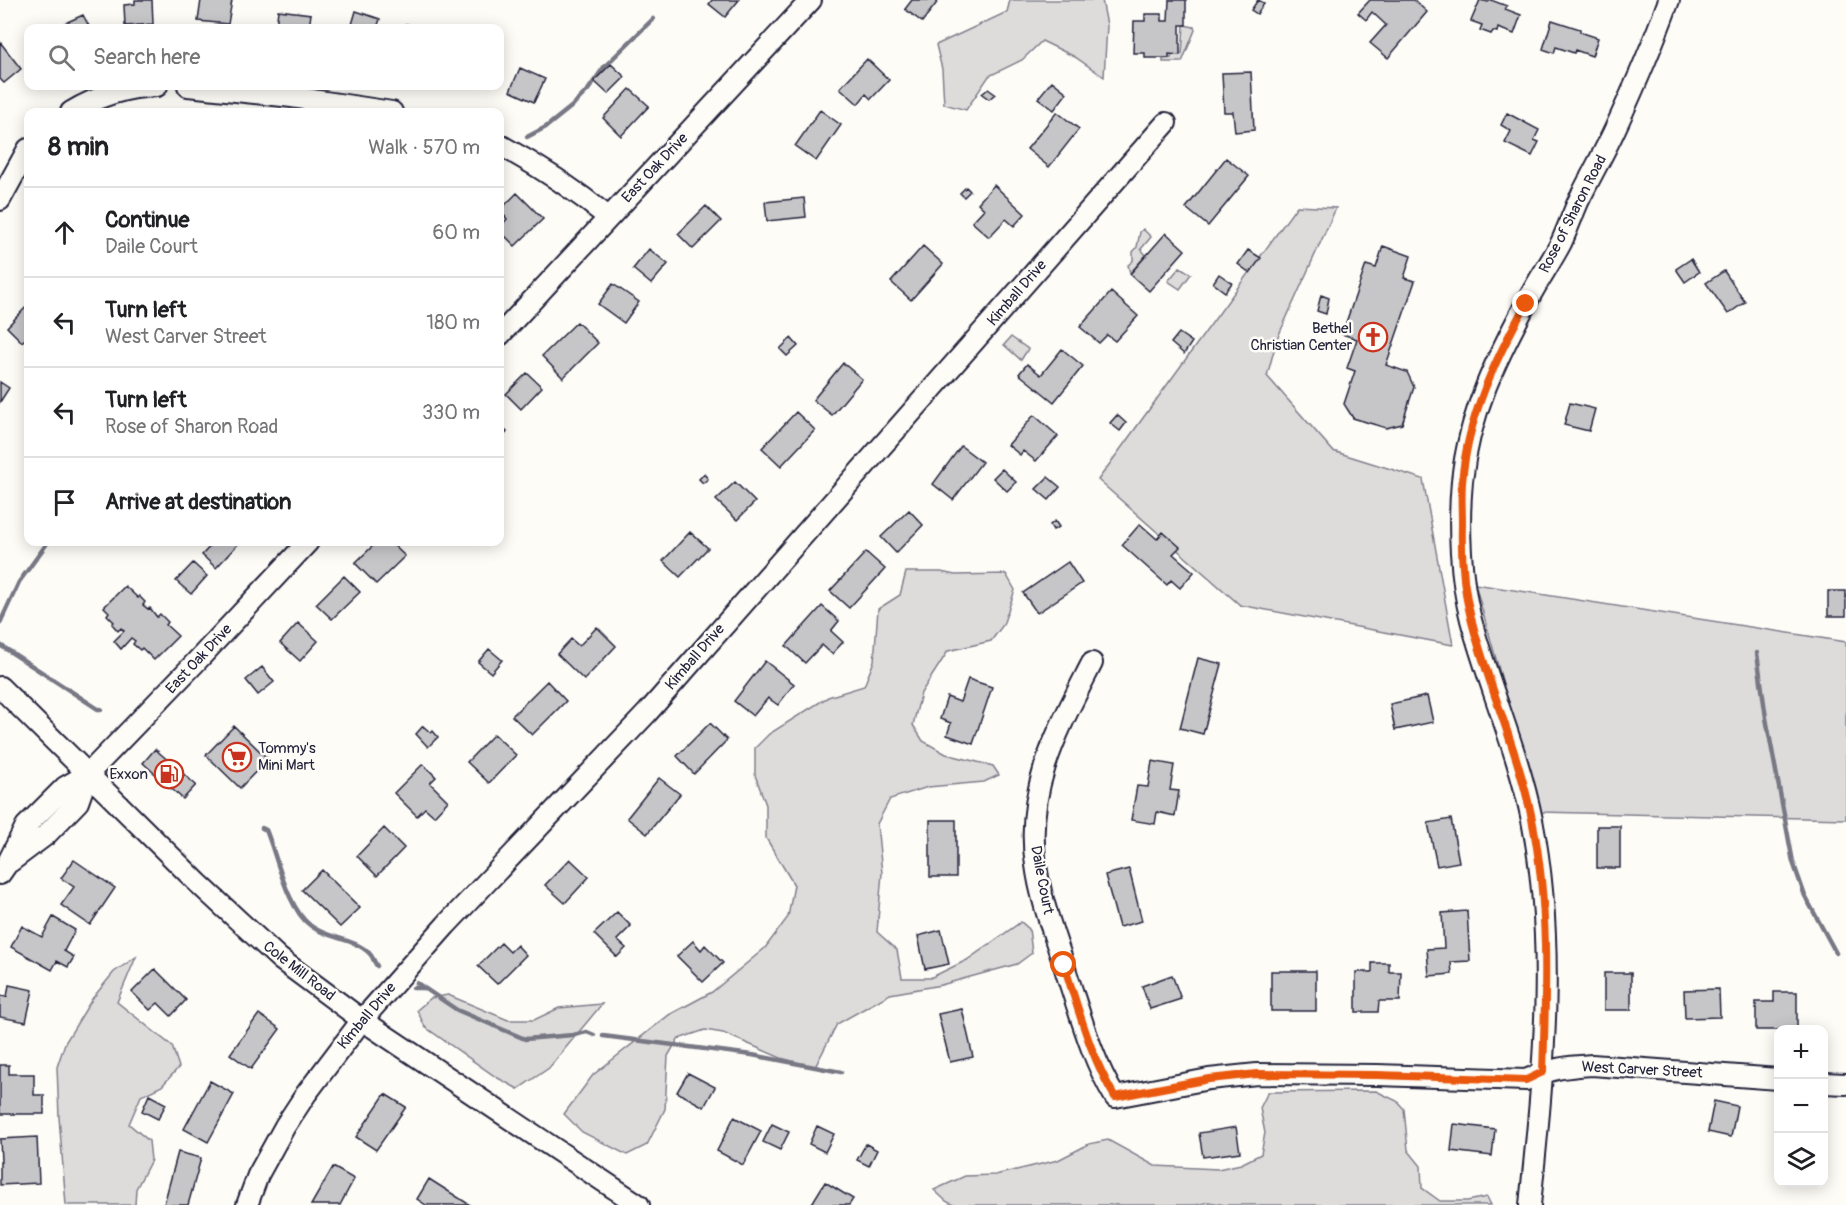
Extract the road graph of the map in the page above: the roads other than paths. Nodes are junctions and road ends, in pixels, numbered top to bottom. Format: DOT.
graph roads {
  1 [pos="811,0"];
  2 [pos="1670,0"];
  3 [pos="124,90"];
  4 [pos="226,90"];
  5 [pos="79,108"];
  6 [pos="365,108"];
  7 [pos="1166,123"];
  8 [pos="504,147"];
  9 [pos="24,156"];
  10 [pos="0,200"];
  11 [pos="609,217"];
  12 [pos="504,331"];
  13 [pos="304,546"];
  14 [pos="1092,663"];
  15 [pos="0,687"];
  16 [pos="88,774"];
  17 [pos="3,869"];
  18 [pos="362,1020"];
  19 [pos="1543,1072"];
  20 [pos="1774,1079"];
  21 [pos="1828,1083"];
  22 [pos="1846,1084"];
  23 [pos="1115,1097"];
  24 [pos="247,1205"];
  25 [pos="639,1205"];
  26 [pos="1530,1205"];
  1 -- 11 [label="street, East Oak Drive"];
  2 -- 19 [label="street, Rose of Sharon Road"];
  3 -- 5 [label="street"];
  4 -- 6 [label="street"];
  7 -- 18 [label="street, Kimball Drive"];
  8 -- 11 [label="street"];
  9 -- 10 [label="street"];
  11 -- 12 [label="street, East Oak Drive"];
  13 -- 16 [label="street, East Oak Drive"];
  14 -- 23 [label="street, Daile Court"];
  15 -- 16 [label="street, Cole Mill Road"];
  16 -- 17 [label="street, East Oak Drive"];
  16 -- 18 [label="street, Cole Mill Road"];
  18 -- 24 [label="street, Kimball Drive"];
  18 -- 25 [label="street, Cole Mill Road"];
  19 -- 20 [label="street, West Carver Street"];
  19 -- 23 [label="street, West Carver Street"];
  19 -- 26 [label="street, Rose of Sharon Road"];
  21 -- 22 [label="street"];
}
